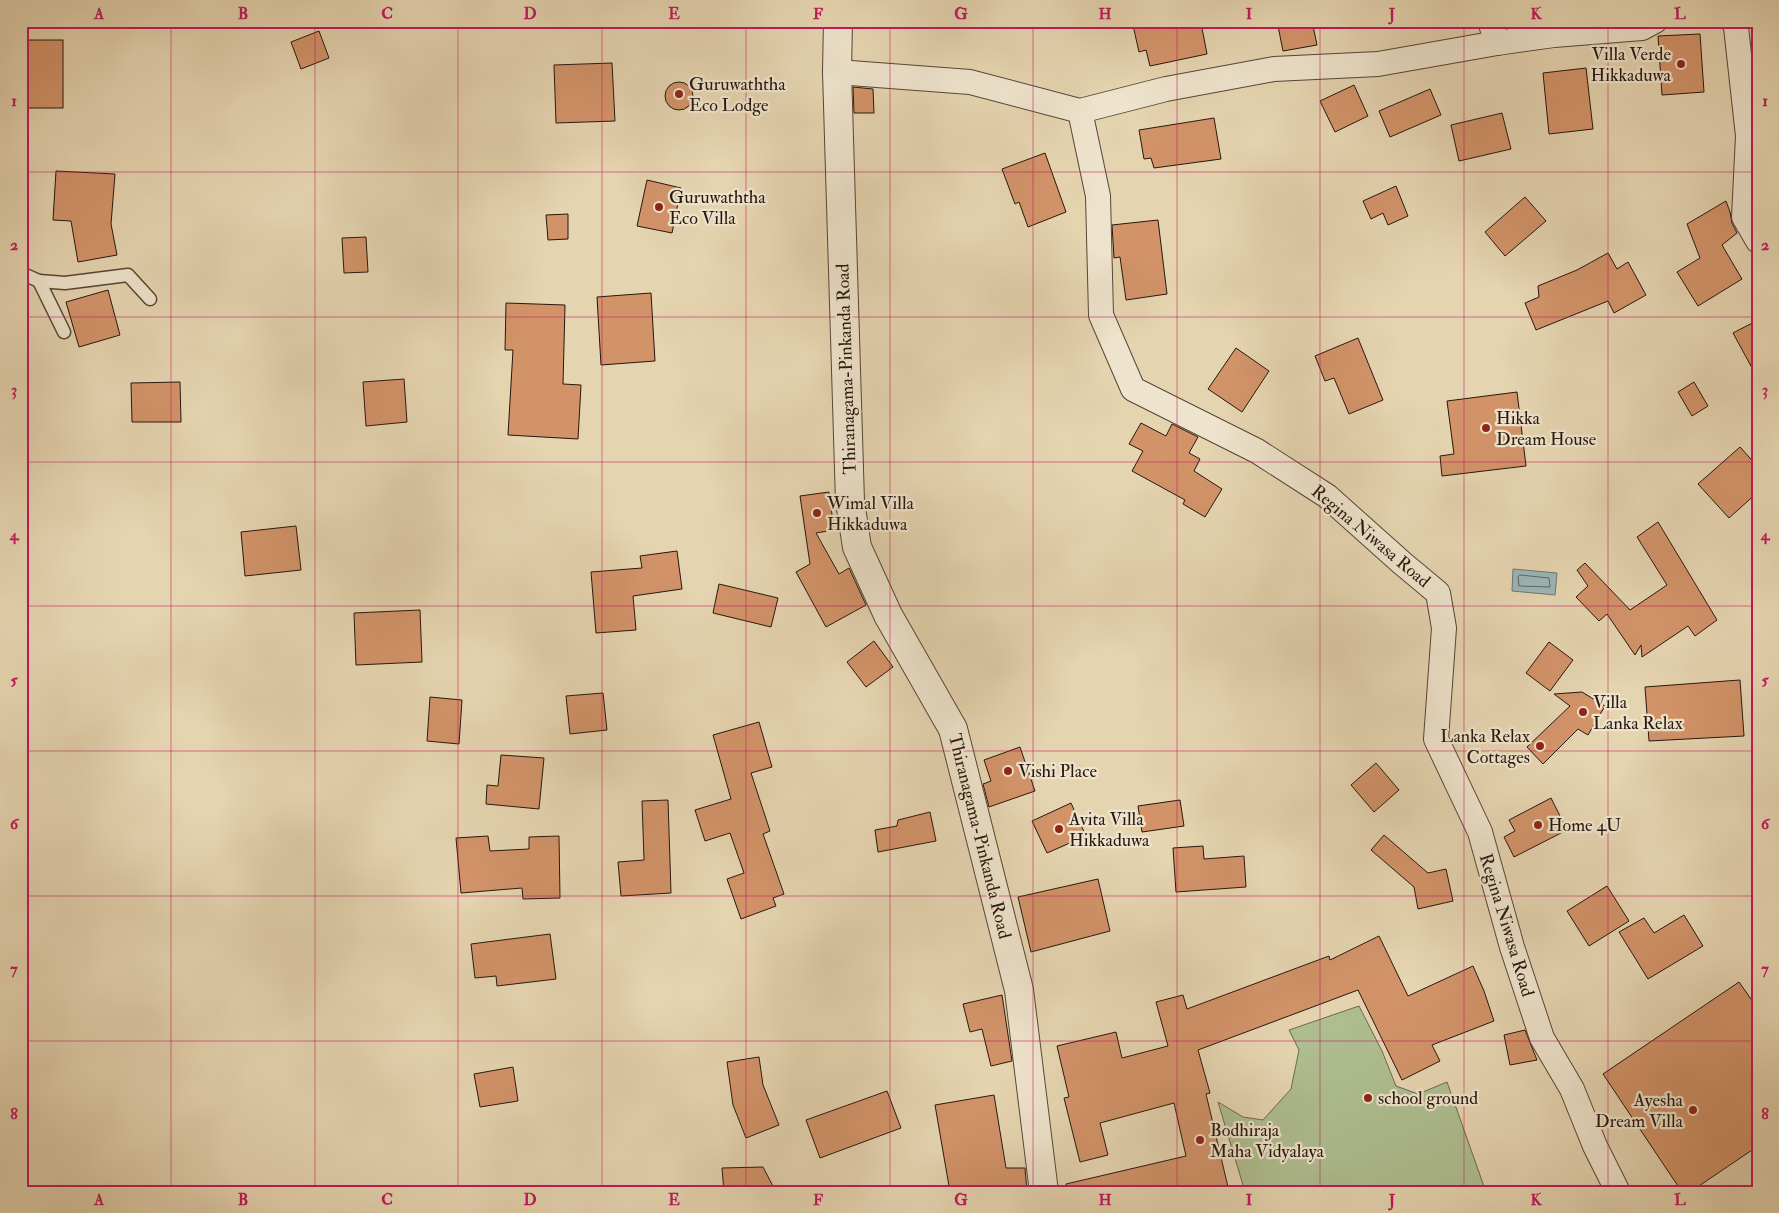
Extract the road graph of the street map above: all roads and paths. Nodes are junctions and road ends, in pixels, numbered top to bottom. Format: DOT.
graph roads {
  1 [pos="838,21"];
  2 [pos="1490,21"];
  3 [pos="1732,21"];
  4 [pos="1646,23"];
  5 [pos="1497,44"];
  6 [pos="836,72"];
  7 [pos="1080,111"];
  8 [pos="1758,241"];
  9 [pos="21,273"];
  10 [pos="38,281"];
  11 [pos="150,299"];
  12 [pos="64,332"];
  13 [pos="1044,1192"];
  14 [pos="1618,1192"];
  1 -- 6 [label="street, Thiranagama-Pinkanda Road"];
  2 -- 5 [label="street"];
  3 -- 8 [label="street"];
  4 -- 5 [label="street"];
  5 -- 7 [label="street"];
  6 -- 7 [label="street"];
  6 -- 13 [label="street, Thiranagama-Pinkanda Road"];
  7 -- 14 [label="street, Regina Niwasa Road"];
  9 -- 10 [label="lane"];
  10 -- 11 [label="lane"];
  10 -- 12 [label="lane"];
}
